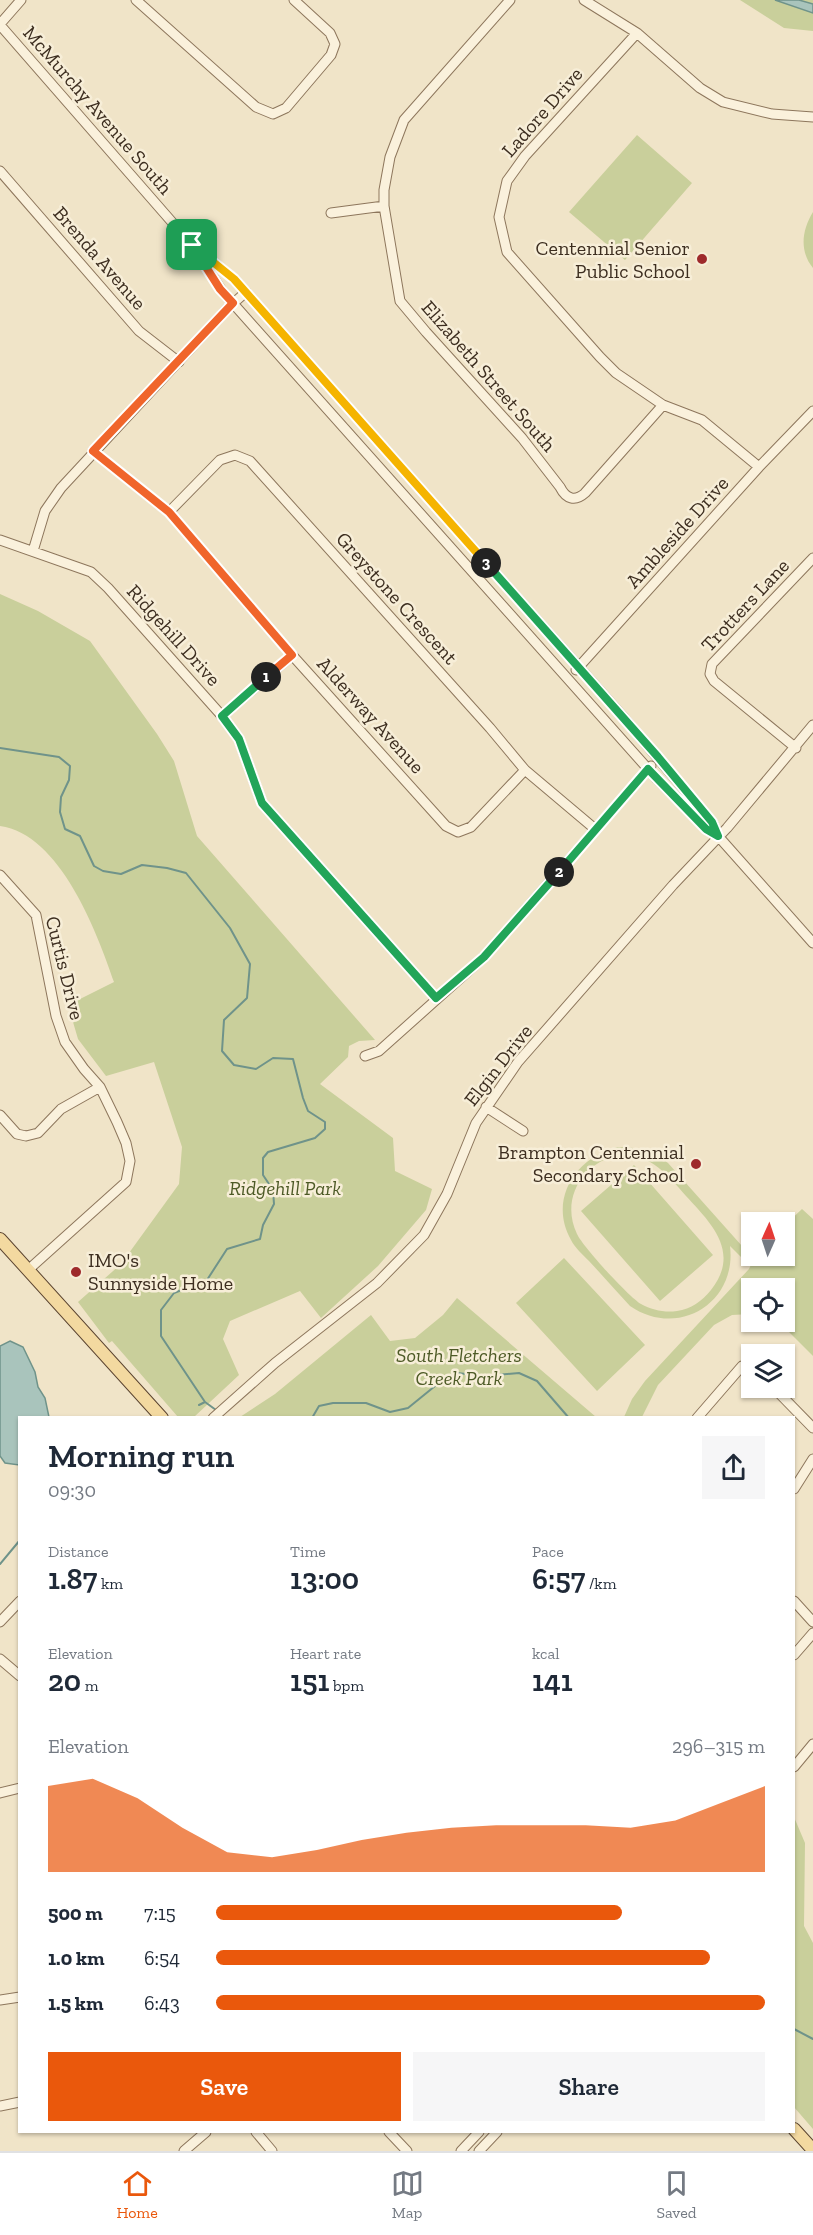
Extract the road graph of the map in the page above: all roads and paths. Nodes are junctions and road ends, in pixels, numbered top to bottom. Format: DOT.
graph roads {
  1 [pos="21,0"];
  2 [pos="136,0"];
  3 [pos="294,0"];
  4 [pos="510,0"];
  5 [pos="584,0"];
  6 [pos="0,24"];
  7 [pos="637,33"];
  8 [pos="813,117"];
  9 [pos="0,171"];
  10 [pos="384,206"];
  11 [pos="331,213"];
  12 [pos="192,245"];
  13 [pos="246,292"];
  14 [pos="233,303"];
  15 [pos="179,362"];
  16 [pos="663,405"];
  17 [pos="813,411"];
  18 [pos="93,451"];
  19 [pos="759,467"];
  20 [pos="169,512"];
  21 [pos="0,540"];
  22 [pos="33,551"];
  23 [pos="813,558"];
  24 [pos="292,655"];
  25 [pos="579,668"];
  26 [pos="568,678"];
  27 [pos="222,716"];
  28 [pos="813,725"];
  29 [pos="796,748"];
  30 [pos="658,757"];
  31 [pos="648,769"];
  32 [pos="525,770"];
  33 [pos="595,829"];
  34 [pos="718,836"];
  35 [pos="0,875"];
  36 [pos="813,943"];
  37 [pos="436,998"];
  38 [pos="365,1056"];
  39 [pos="100,1088"];
  40 [pos="486,1107"];
  41 [pos="0,1115"];
  42 [pos="523,1131"];
  43 [pos="0,1239"];
  44 [pos="28,1270"];
  45 [pos="741,1367"];
  46 [pos="784,1398"];
  47 [pos="160,1416"];
  48 [pos="215,1416"];
  49 [pos="699,1416"];
  50 [pos="813,1428"];
  51 [pos="813,1459"];
  52 [pos="805,1472"];
  53 [pos="813,1481"];
  54 [pos="795,1487"];
  55 [pos="795,1602"];
  56 [pos="18,1603"];
  57 [pos="0,1622"];
  58 [pos="813,1622"];
  59 [pos="813,1633"];
  60 [pos="795,1654"];
  61 [pos="0,1659"];
  62 [pos="18,1674"];
  63 [pos="813,1744"];
  64 [pos="795,1766"];
  65 [pos="18,1788"];
  66 [pos="0,1793"];
  67 [pos="18,1997"];
  68 [pos="0,2000"];
  69 [pos="18,2102"];
  70 [pos="0,2106"];
  71 [pos="795,2129"];
  72 [pos="205,2133"];
  73 [pos="257,2133"];
  74 [pos="390,2133"];
  75 [pos="478,2133"];
  76 [pos="496,2133"];
  77 [pos="813,2150"];
  78 [pos="184,2151"];
  79 [pos="272,2151"];
  80 [pos="407,2151"];
  81 [pos="461,2151"];
  82 [pos="479,2151"];
  1 -- 6 [label="street"];
  2 -- 3 [label="street"];
  4 -- 10 [label="street, Elizabeth Street South"];
  5 -- 7 [label="street"];
  6 -- 12 [label="street, McMurchy Avenue South"];
  7 -- 8 [label="street"];
  7 -- 16 [label="street, Ladore Drive"];
  9 -- 15 [label="street, Brenda Avenue"];
  10 -- 11 [label="street"];
  10 -- 16 [label="street, Elizabeth Street South"];
  12 -- 13 [label="street, McMurchy Avenue South"];
  12 -- 14 [label="street, McMurchy Avenue South"];
  13 -- 14 [label="street"];
  13 -- 25 [label="street, McMurchy Avenue South"];
  14 -- 15 [label="street"];
  14 -- 26 [label="street, McMurchy Avenue South"];
  15 -- 18 [label="street"];
  16 -- 19 [label="street, Ladore Drive"];
  17 -- 19 [label="street, Ambleside Drive"];
  18 -- 20 [label="street, Alderway Avenue"];
  18 -- 22 [label="street"];
  19 -- 25 [label="street, Ambleside Drive"];
  20 -- 24 [label="street, Alderway Avenue"];
  20 -- 32 [label="street, Greystone Crescent"];
  21 -- 22 [label="street, Ridgehill Drive"];
  22 -- 27 [label="street, Ridgehill Drive"];
  23 -- 29 [label="street, Trotters Lane"];
  24 -- 27 [label="street"];
  24 -- 32 [label="street, Alderway Avenue"];
  25 -- 26 [label="street, Ambleside Drive"];
  25 -- 30 [label="street, McMurchy Avenue South"];
  26 -- 31 [label="street, McMurchy Avenue South"];
  27 -- 37 [label="street, Ridgehill Drive"];
  28 -- 29 [label="street, Elgin Drive"];
  29 -- 34 [label="street, Elgin Drive"];
  30 -- 31 [label="street"];
  30 -- 34 [label="street, McMurchy Avenue South"];
  31 -- 33 [label="street"];
  31 -- 34 [label="street, McMurchy Avenue South"];
  32 -- 33 [label="street, Greystone Crescent"];
  33 -- 37 [label="street"];
  34 -- 36 [label="street, McMurchy Avenue South"];
  34 -- 40 [label="street, Elgin Drive"];
  35 -- 39 [label="street, Curtis Drive"];
  37 -- 38 [label="street"];
  39 -- 41 [label="street"];
  39 -- 44 [label="street, Curtis Drive"];
  40 -- 42 [label="street"];
  40 -- 48 [label="street, Elgin Drive"];
  43 -- 44 [label="main road"];
  44 -- 47 [label="main road"];
  45 -- 49 [label="street"];
  46 -- 50 [label="street"];
  51 -- 52 [label="street"];
  52 -- 53 [label="street"];
  52 -- 54 [label="street"];
  55 -- 58 [label="street"];
  56 -- 57 [label="street"];
  59 -- 60 [label="street"];
  61 -- 62 [label="street"];
  63 -- 64 [label="street"];
  65 -- 66 [label="street"];
  67 -- 68 [label="street"];
  69 -- 70 [label="street"];
  71 -- 77 [label="main road"];
  72 -- 78 [label="street"];
  73 -- 79 [label="street"];
  74 -- 80 [label="street"];
  75 -- 81 [label="street"];
  76 -- 82 [label="street"];
}
